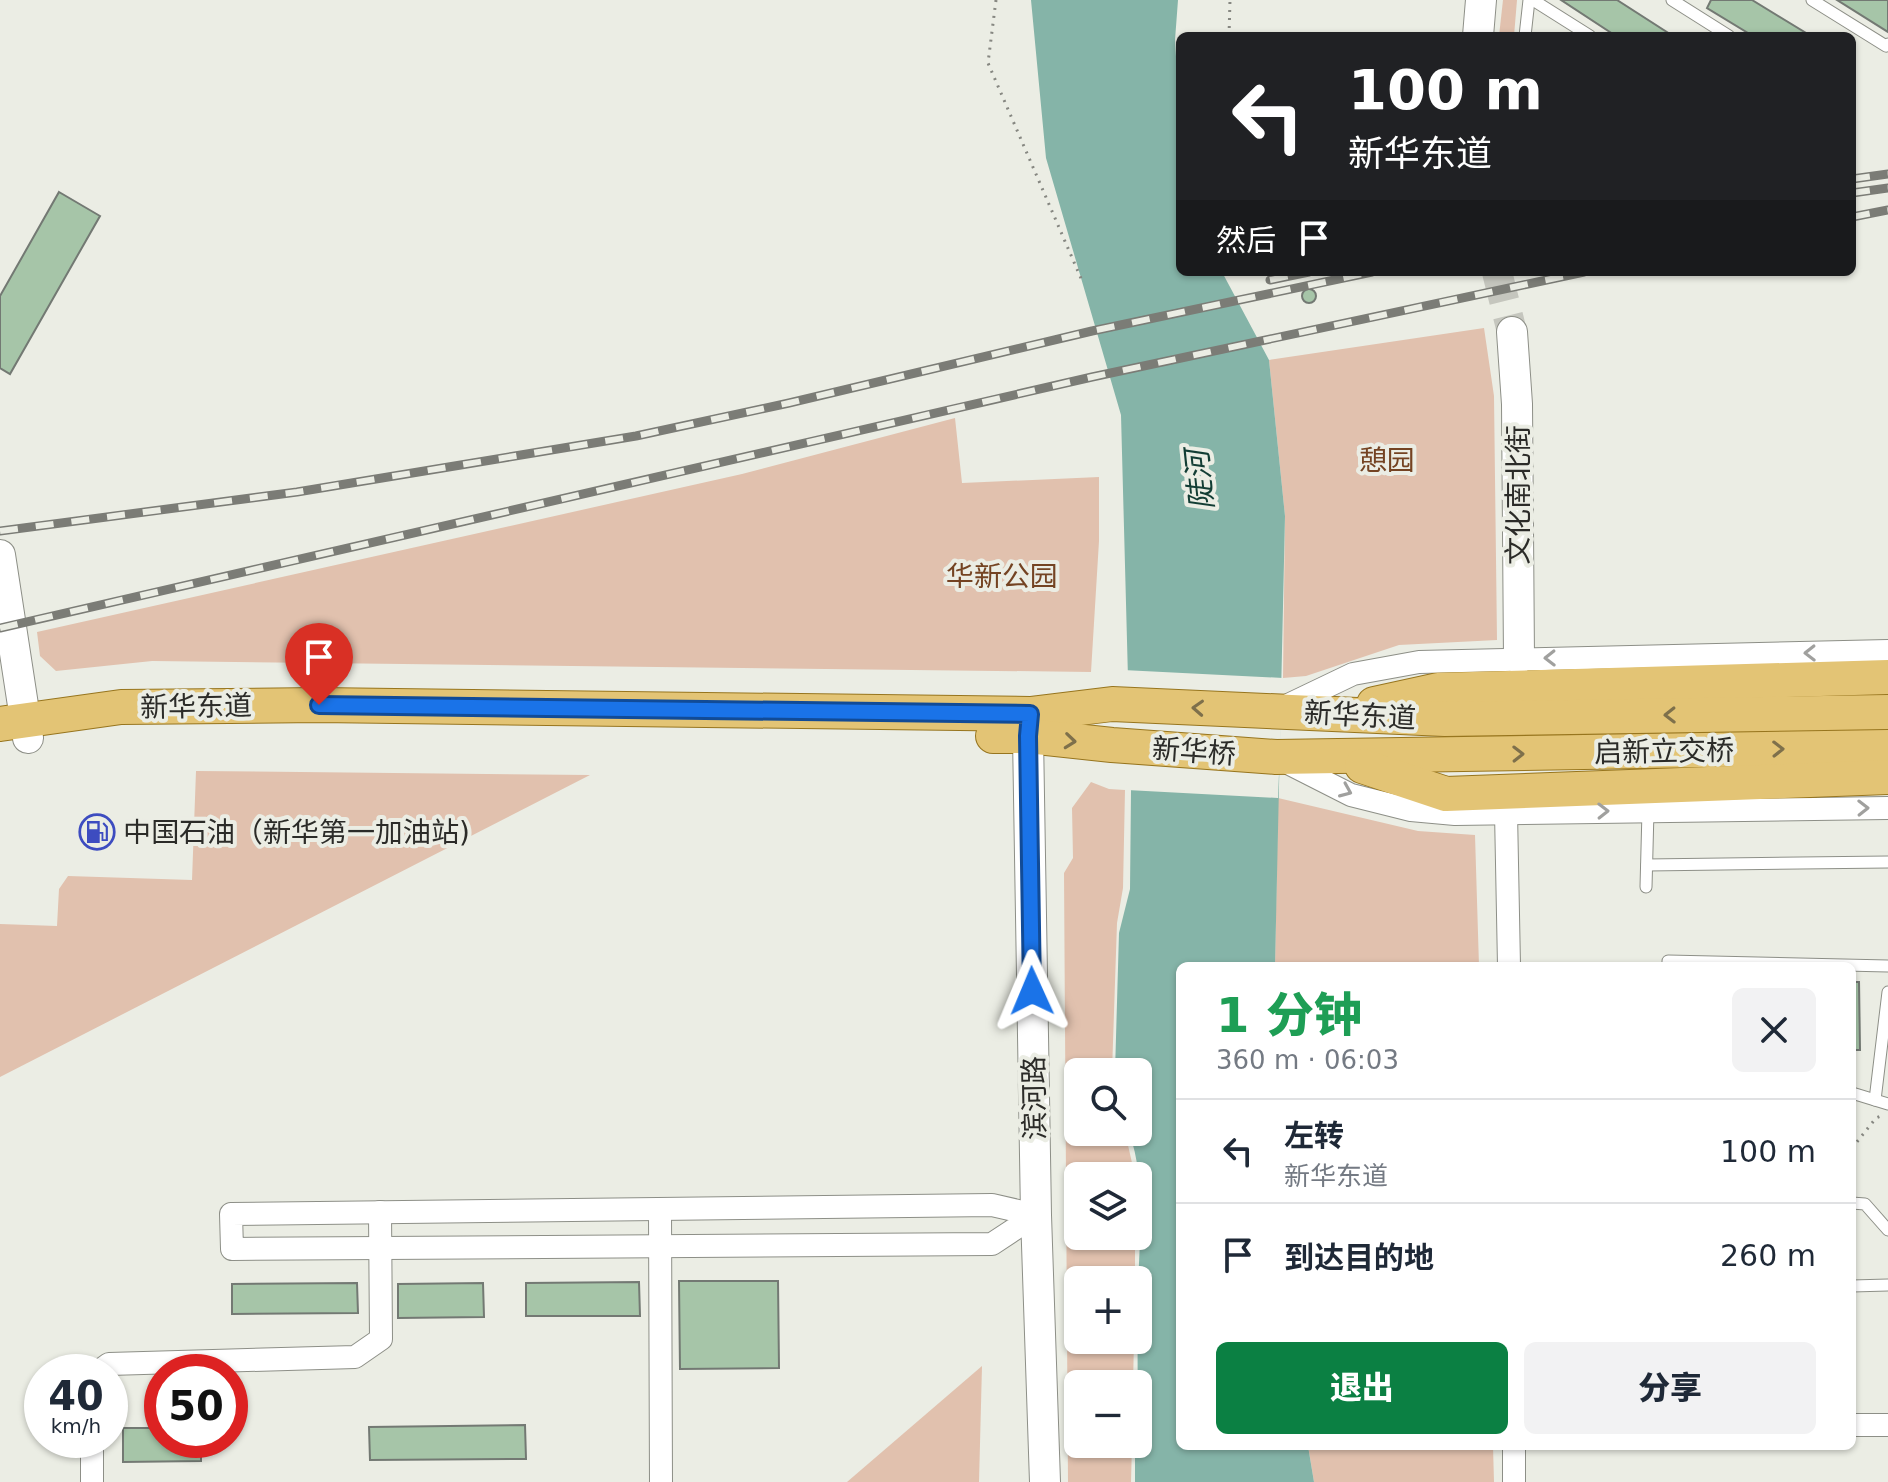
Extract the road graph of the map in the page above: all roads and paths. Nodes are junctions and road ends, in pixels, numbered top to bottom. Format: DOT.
graph roads {
  1 [pos="996,0"];
  2 [pos="1230,0"];
  3 [pos="1481,0"];
  4 [pos="1531,0"];
  5 [pos="1812,0"];
  6 [pos="1680,2"];
  7 [pos="1710,31"];
  8 [pos="1229,32"];
  9 [pos="1478,32"];
  10 [pos="1526,32"];
  11 [pos="1583,32"];
  12 [pos="1888,44"];
  13 [pos="1083,283"];
  14 [pos="1512,332"];
  15 [pos="0,555"];
  16 [pos="1888,651"];
  17 [pos="1519,658"];
  18 [pos="1888,677"];
  19 [pos="1112,704"];
  20 [pos="1276,711"];
  21 [pos="1888,712"];
  22 [pos="1331,713"];
  23 [pos="1445,719"];
  24 [pos="1029,725"];
  25 [pos="13,731"];
  26 [pos="1112,745"];
  27 [pos="1888,747"];
  28 [pos="1440,755"];
  29 [pos="1276,757"];
  30 [pos="1335,757"];
  31 [pos="1888,777"];
  32 [pos="1888,808"];
  33 [pos="1649,810"];
  34 [pos="1506,812"];
  35 [pos="1888,862"];
  36 [pos="1647,865"];
  37 [pos="1646,887"];
  38 [pos="1509,962"];
  39 [pos="1668,962"];
  40 [pos="1712,962"];
  41 [pos="1856,965"];
  42 [pos="1888,966"];
  43 [pos="1888,992"];
  44 [pos="1884,1058"];
  45 [pos="1856,1094"];
  46 [pos="1875,1100"];
  47 [pos="1888,1104"];
  48 [pos="1888,1114"];
  49 [pos="1856,1143"];
  50 [pos="1856,1203"];
  51 [pos="660,1209"];
  52 [pos="380,1212"];
  53 [pos="1036,1215"];
  54 [pos="1888,1230"];
  55 [pos="660,1246"];
  56 [pos="381,1248"];
  57 [pos="1888,1285"];
  58 [pos="1856,1286"];
  59 [pos="128,1363"];
  60 [pos="1856,1425"];
  61 [pos="1888,1425"];
  62 [pos="1514,1450"];
  63 [pos="92,1458"];
  64 [pos="92,1482"];
  65 [pos="661,1482"];
  66 [pos="1045,1482"];
  67 [pos="1514,1482"];
  1 -- 13 [label="path"];
  2 -- 8 [label="path"];
  3 -- 9 [label="main road"];
  4 -- 10 [label="lane"];
  4 -- 11 [label="lane"];
  5 -- 12 [label="lane"];
  6 -- 7 [label="lane"];
  14 -- 17 [label="main road, 文化南北街"];
  15 -- 25 [label="main road"];
  16 -- 17 [label="street, one-way"];
  17 -- 20 [label="street"];
  18 -- 22 [label="main road"];
  20 -- 19 [label="main road, 新华桥, one-way"];
  19 -- 24 [label="main road, 新华东道"];
  20 -- 22 [label="main road, 新华东道"];
  21 -- 23 [label="main road, 启新立交桥, one-way"];
  22 -- 23 [label="main road, 新华东道"];
  24 -- 25 [label="main road, 新华东道"];
  24 -- 26 [label="main road, 新华东道, one-way"];
  24 -- 53 [label="main road, 滨河路"];
  26 -- 29 [label="main road, 新华桥"];
  28 -- 27 [label="main road, 启新立交桥, one-way"];
  28 -- 30 [label="main road, 新华东道"];
  29 -- 30 [label="main road, 新华东道"];
  29 -- 34 [label="street, one-way"];
  30 -- 31 [label="main road, 启新立交桥"];
  33 -- 32 [label="street, one-way"];
  34 -- 33 [label="street, one-way"];
  33 -- 36 [label="lane"];
  34 -- 38 [label="street"];
  35 -- 36 [label="lane"];
  36 -- 37 [label="lane"];
  39 -- 40 [label="lane"];
  41 -- 42 [label="lane"];
  43 -- 44 [label="lane"];
  44 -- 46 [label="lane"];
  45 -- 46 [label="lane"];
  46 -- 47 [label="lane"];
  48 -- 49 [label="path"];
  50 -- 54 [label="lane"];
  51 -- 52 [label="street"];
  51 -- 53 [label="street"];
  51 -- 55 [label="street"];
  52 -- 56 [label="street"];
  52 -- 56 [label="street"];
  53 -- 55 [label="street"];
  53 -- 66 [label="main road, 滨河路"];
  55 -- 56 [label="street"];
  55 -- 65 [label="street"];
  56 -- 59 [label="street"];
  57 -- 58 [label="lane"];
  60 -- 61 [label="street"];
  62 -- 67 [label="street"];
  63 -- 64 [label="street"];
}
